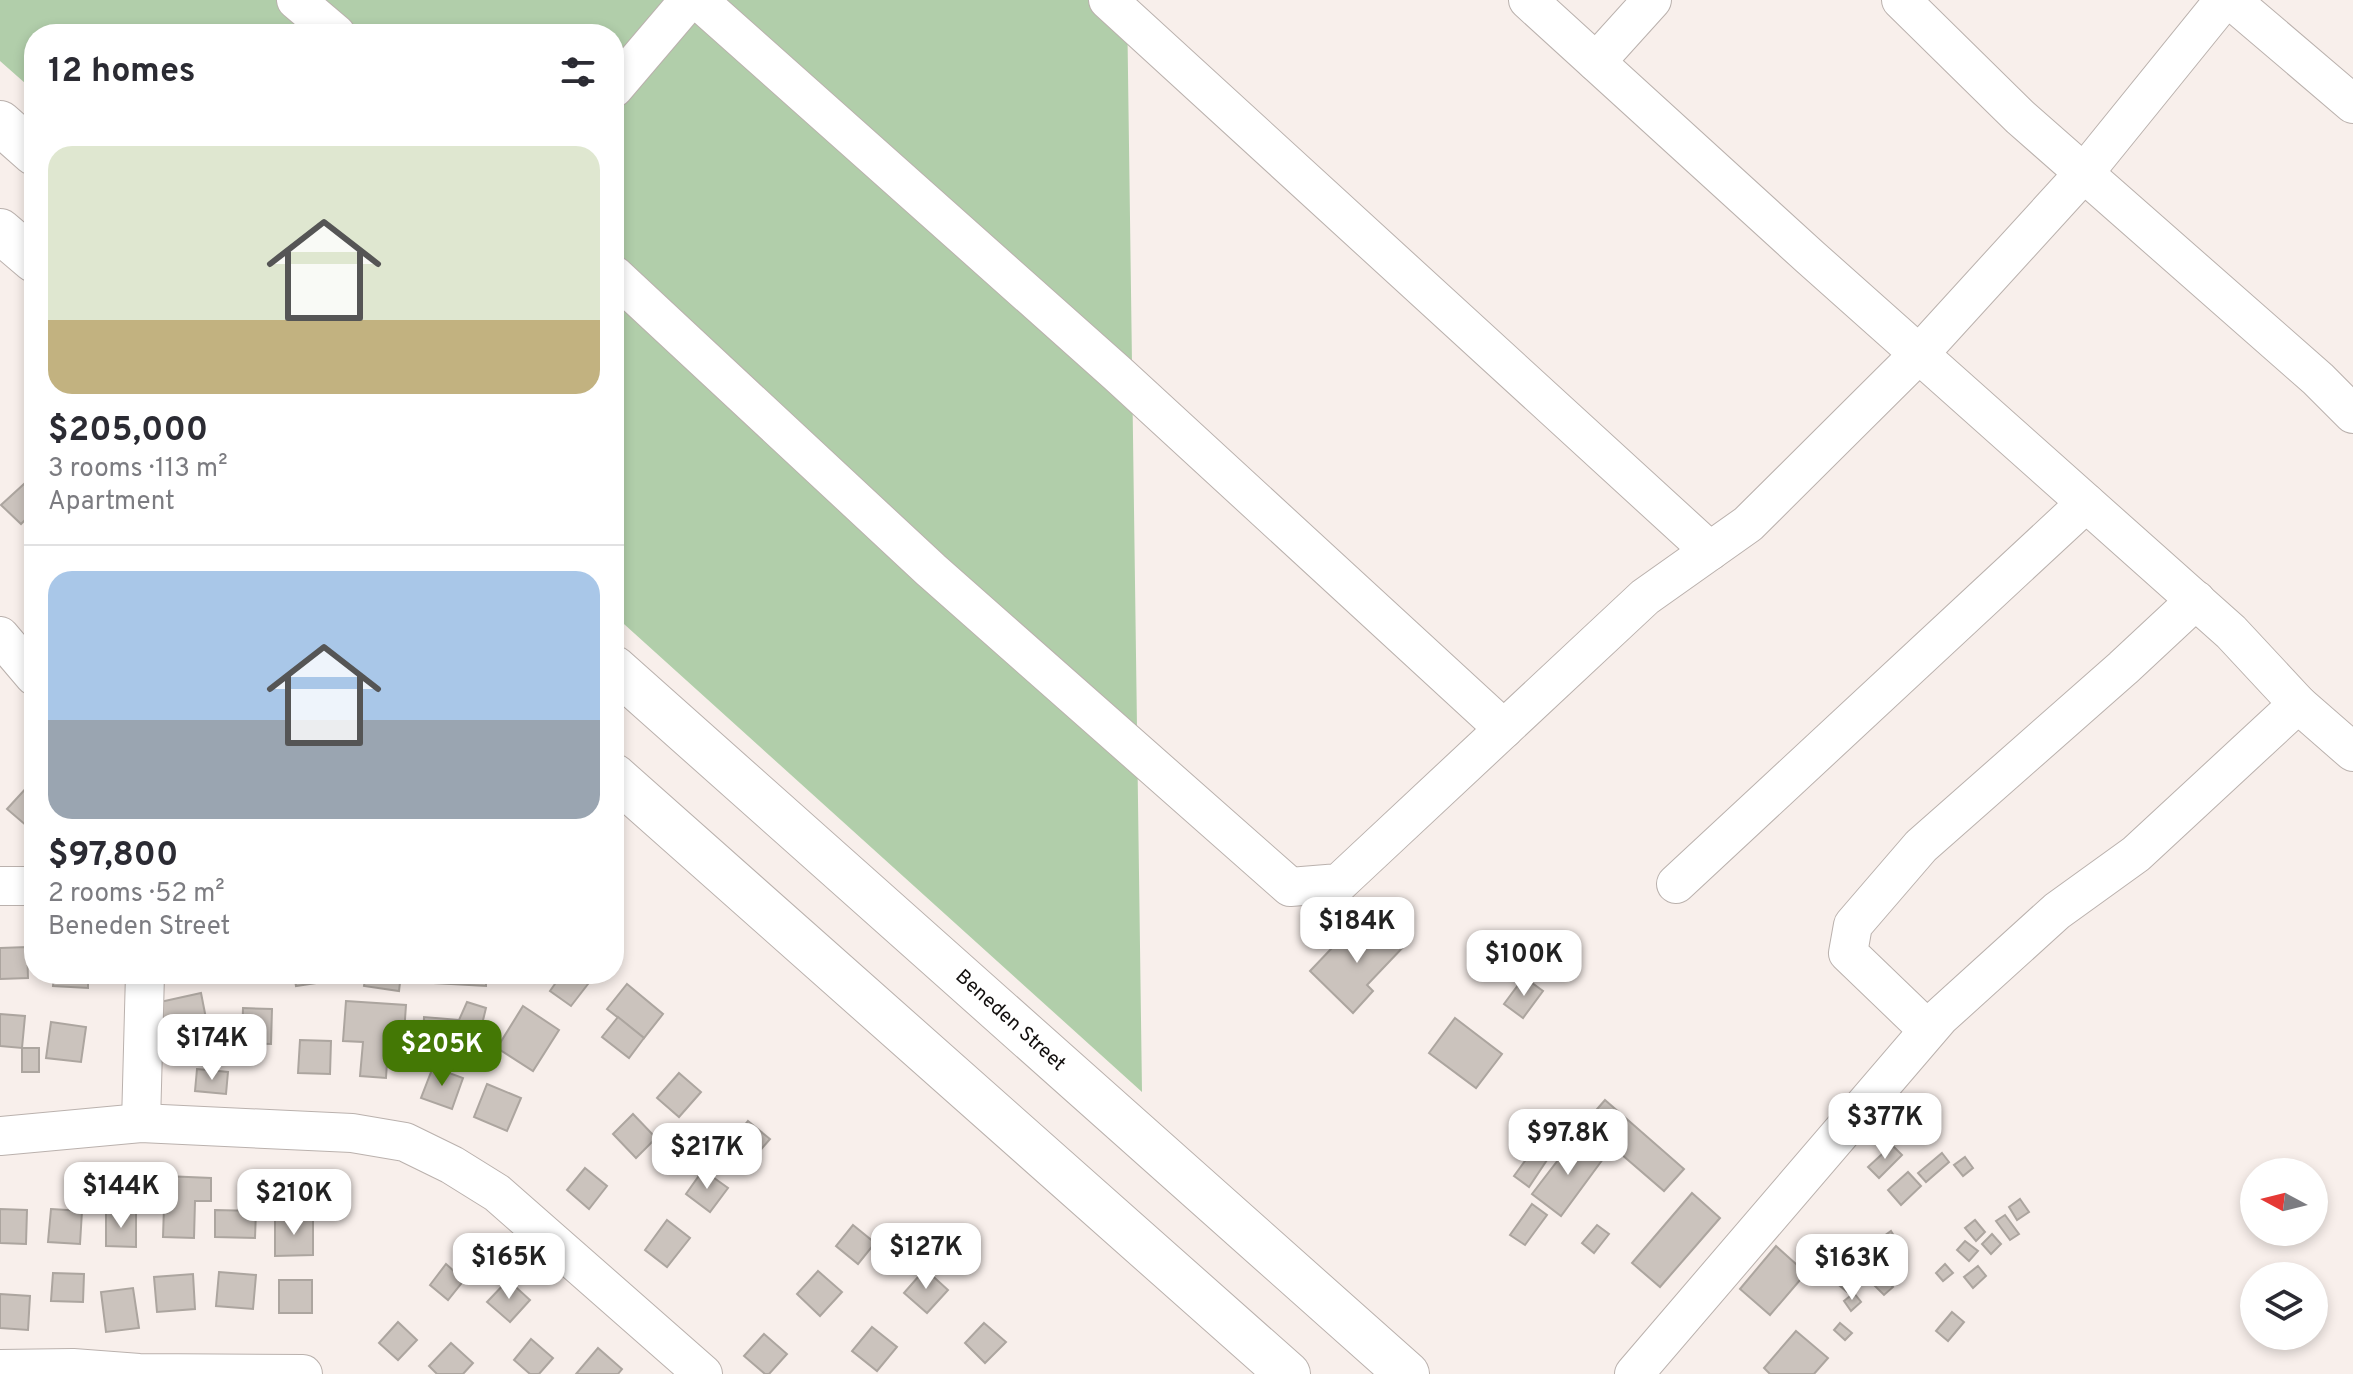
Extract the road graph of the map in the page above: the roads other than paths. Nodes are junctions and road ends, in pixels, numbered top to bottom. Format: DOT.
graph roads {
  1 [pos="296,0"];
  2 [pos="689,0"];
  3 [pos="698,0"];
  4 [pos="1108,0"];
  5 [pos="1528,0"];
  6 [pos="1652,0"];
  7 [pos="1901,0"];
  8 [pos="2224,0"];
  9 [pos="2231,0"];
  10 [pos="324,24"];
  11 [pos="1596,62"];
  12 [pos="624,76"];
  13 [pos="2353,104"];
  14 [pos="0,123"];
  15 [pos="24,144"];
  16 [pos="2084,173"];
  17 [pos="0,231"];
  18 [pos="24,251"];
  19 [pos="624,284"];
  20 [pos="1919,354"];
  21 [pos="2353,414"];
  22 [pos="2086,503"];
  23 [pos="1710,551"];
  24 [pos="2196,600"];
  25 [pos="0,636"];
  26 [pos="24,664"];
  27 [pos="624,677"];
  28 [pos="2298,704"];
  29 [pos="1504,729"];
  30 [pos="2353,752"];
  31 [pos="624,785"];
  32 [pos="1676,884"];
  33 [pos="0,886"];
  34 [pos="24,886"];
  35 [pos="145,984"];
  36 [pos="1928,1030"];
  37 [pos="141,1123"];
  38 [pos="0,1136"];
  39 [pos="0,1369"];
  40 [pos="139,1374"];
  41 [pos="303,1374"];
  42 [pos="703,1374"];
  43 [pos="1288,1374"];
  44 [pos="1407,1374"];
  45 [pos="1634,1374"];
  1 -- 10 [label="street"];
  2 -- 12 [label="street"];
  3 -- 29 [label="street"];
  4 -- 23 [label="street"];
  5 -- 11 [label="street"];
  6 -- 11 [label="street"];
  7 -- 16 [label="street"];
  8 -- 16 [label="street"];
  9 -- 13 [label="street"];
  11 -- 20 [label="street"];
  14 -- 15 [label="main road"];
  16 -- 20 [label="street"];
  16 -- 21 [label="street"];
  17 -- 18 [label="main road"];
  19 -- 29 [label="street"];
  20 -- 22 [label="street"];
  20 -- 23 [label="street"];
  22 -- 24 [label="street"];
  22 -- 32 [label="street"];
  23 -- 29 [label="street"];
  24 -- 28 [label="street"];
  24 -- 36 [label="street"];
  25 -- 26 [label="street"];
  27 -- 44 [label="main road, Beneden Street"];
  28 -- 30 [label="street"];
  28 -- 36 [label="street"];
  31 -- 43 [label="main road"];
  33 -- 34 [label="street"];
  35 -- 37 [label="street"];
  36 -- 45 [label="street"];
  37 -- 38 [label="street"];
  37 -- 42 [label="street"];
  39 -- 40 [label="street"];
  40 -- 41 [label="street"];
}
